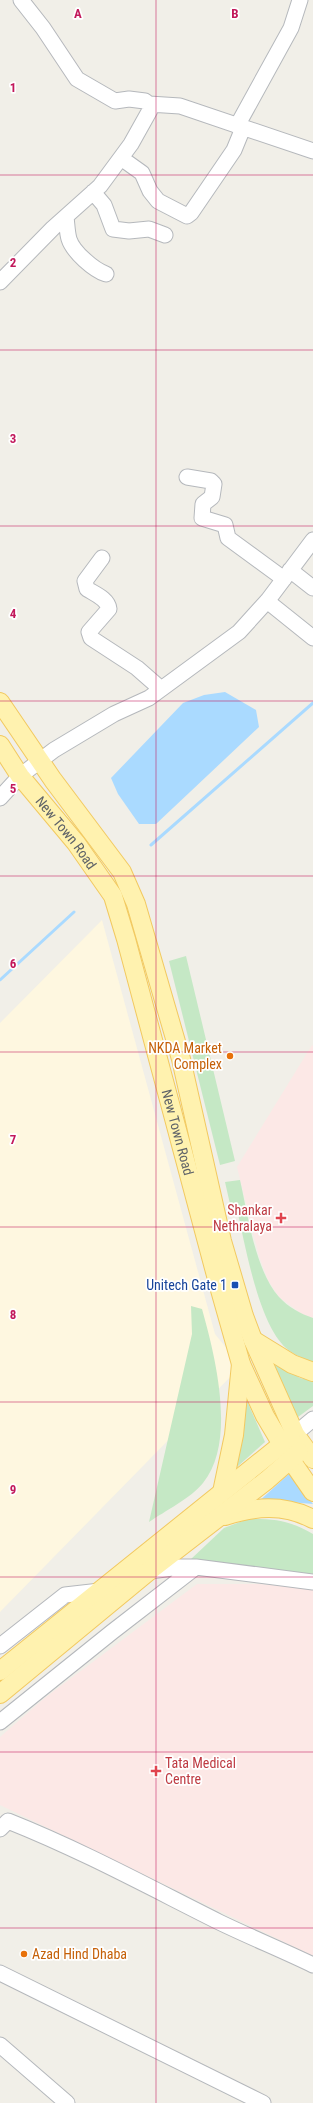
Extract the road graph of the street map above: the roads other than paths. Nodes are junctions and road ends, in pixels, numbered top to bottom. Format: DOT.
graph roads {
  1 [pos="21,0"];
  2 [pos="300,0"];
  3 [pos="150,104"];
  4 [pos="240,127"];
  5 [pos="313,151"];
  6 [pos="121,158"];
  7 [pos="93,192"];
  8 [pos="66,217"];
  9 [pos="165,235"];
  10 [pos="106,274"];
  11 [pos="0,282"];
  12 [pos="187,477"];
  13 [pos="313,540"];
  14 [pos="102,558"];
  15 [pos="287,574"];
  16 [pos="313,588"];
  17 [pos="267,601"];
  18 [pos="313,638"];
  19 [pos="161,689"];
  20 [pos="0,702"];
  21 [pos="0,745"];
  22 [pos="39,761"];
  23 [pos="20,776"];
  24 [pos="0,798"];
  25 [pos="253,1340"];
  26 [pos="241,1364"];
  27 [pos="313,1372"];
  28 [pos="313,1419"];
  29 [pos="300,1448"];
  30 [pos="222,1492"];
  31 [pos="313,1492"];
  32 [pos="217,1518"];
  33 [pos="313,1519"];
  34 [pos="196,1567"];
  35 [pos="151,1570"];
  36 [pos="313,1582"];
  37 [pos="100,1591"];
  38 [pos="0,1646"];
  39 [pos="0,1671"];
  40 [pos="0,1694"];
  41 [pos="0,1722"];
  42 [pos="0,1829"];
  43 [pos="313,1965"];
  44 [pos="0,1973"];
  45 [pos="0,2045"];
  46 [pos="67,2103"];
  47 [pos="262,2103"];
  1 -- 3 [label="street"];
  2 -- 4 [label="street"];
  3 -- 4 [label="street"];
  3 -- 6 [label="street"];
  4 -- 5 [label="street"];
  4 -- 6 [label="street"];
  6 -- 7 [label="street"];
  7 -- 8 [label="street"];
  7 -- 9 [label="street"];
  8 -- 10 [label="street"];
  8 -- 11 [label="street"];
  12 -- 15 [label="street"];
  13 -- 15 [label="street"];
  14 -- 19 [label="street"];
  15 -- 16 [label="street"];
  15 -- 17 [label="street"];
  17 -- 18 [label="street"];
  17 -- 19 [label="street"];
  19 -- 22 [label="street"];
  20 -- 22 [label="main road, New Town Road"];
  21 -- 23 [label="main road, New Town Road"];
  22 -- 23 [label="street"];
  22 -- 25 [label="main road, New Town Road"];
  23 -- 24 [label="street"];
  23 -- 26 [label="main road, New Town Road"];
  25 -- 27 [label="main road"];
  25 -- 29 [label="main road, New Town Road"];
  26 -- 29 [label="main road, New Town Road"];
  26 -- 30 [label="main road"];
  28 -- 29 [label="street"];
  29 -- 30 [label="main road"];
  29 -- 31 [label="main road, New Town Road"];
  29 -- 32 [label="main road"];
  30 -- 37 [label="main road"];
  32 -- 33 [label="main road"];
  32 -- 35 [label="main road"];
  34 -- 35 [label="street"];
  34 -- 36 [label="street"];
  34 -- 41 [label="street"];
  35 -- 40 [label="main road"];
  37 -- 38 [label="street"];
  37 -- 39 [label="main road"];
  42 -- 43 [label="street"];
  44 -- 47 [label="street"];
  45 -- 46 [label="street"];
}
